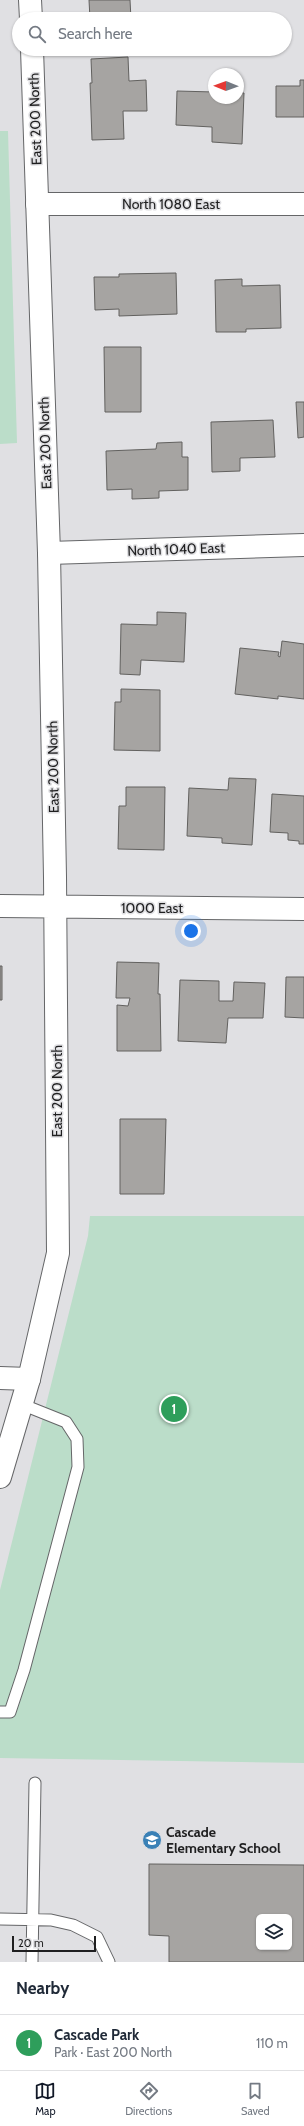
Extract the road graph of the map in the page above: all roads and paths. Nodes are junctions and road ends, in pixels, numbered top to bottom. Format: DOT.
graph roads {
  1 [pos="30,0"];
  2 [pos="31,12"];
  3 [pos="32,56"];
  4 [pos="37,204"];
  5 [pos="304,204"];
  6 [pos="304,545"];
  7 [pos="48,553"];
  8 [pos="0,906"];
  9 [pos="55,907"];
  10 [pos="304,909"];
  11 [pos="0,1378"];
  12 [pos="28,1379"];
  13 [pos="21,1404"];
  14 [pos="0,1477"];
  15 [pos="0,1712"];
  16 [pos="35,1783"];
  17 [pos="0,1919"];
  18 [pos="33,1919"];
  19 [pos="32,1962"];
  20 [pos="109,1962"];
  1 -- 2 [label="street"];
  3 -- 4 [label="street, East 200 North"];
  4 -- 5 [label="street, North 1080 East"];
  4 -- 7 [label="street, East 200 North"];
  6 -- 7 [label="street, North 1040 East"];
  7 -- 9 [label="street, East 200 North"];
  8 -- 9 [label="street, 1000 East"];
  9 -- 10 [label="street, 1000 East"];
  9 -- 12 [label="street, East 200 North"];
  11 -- 12 [label="street"];
  12 -- 13 [label="street, East 200 North"];
  13 -- 14 [label="street, East 200 North"];
  13 -- 15 [label="lane"];
  16 -- 18 [label="lane"];
  17 -- 18 [label="lane"];
  18 -- 19 [label="lane"];
  18 -- 20 [label="lane"];
}
